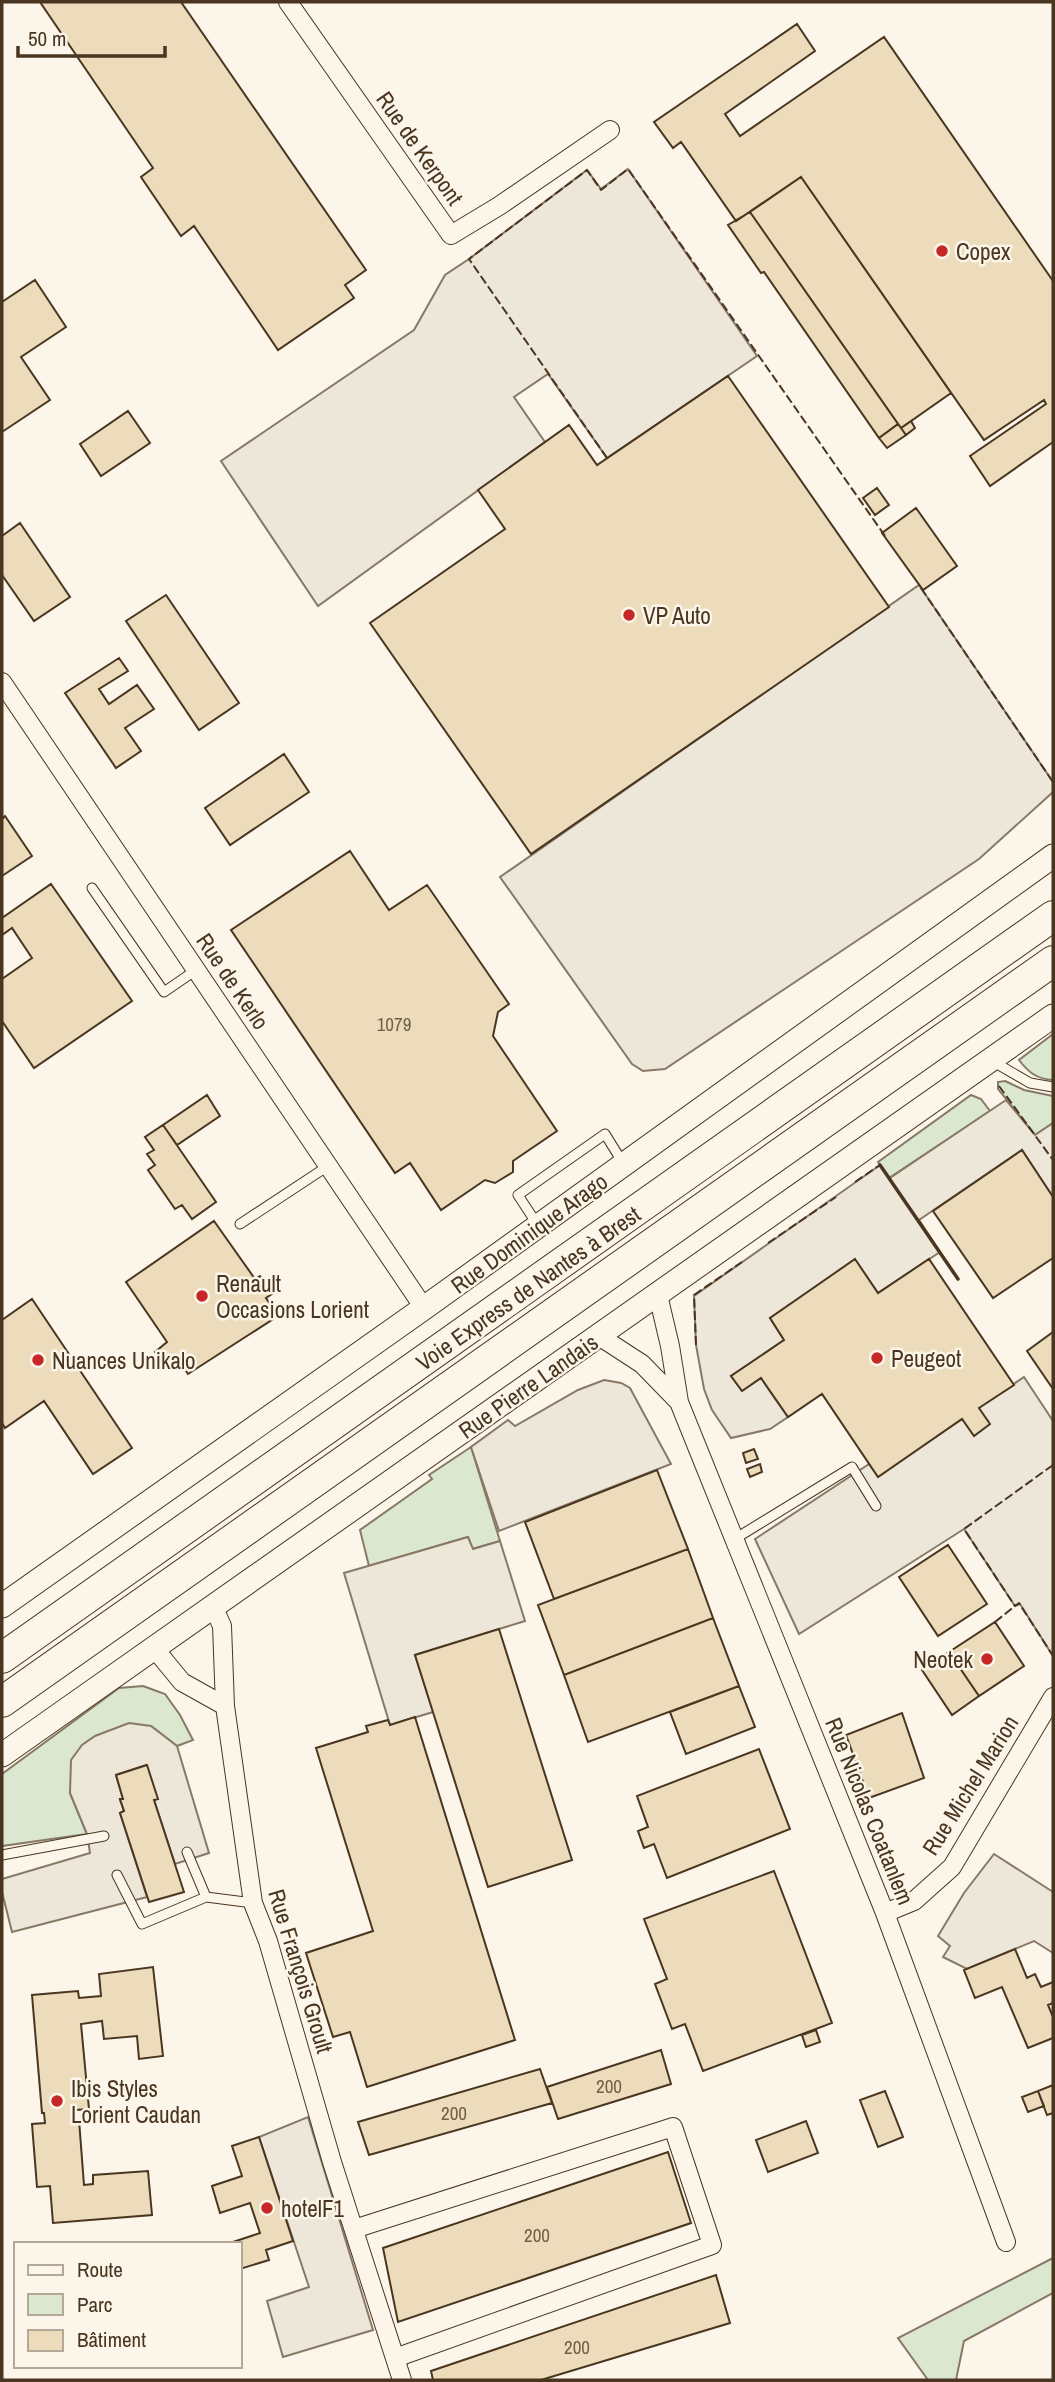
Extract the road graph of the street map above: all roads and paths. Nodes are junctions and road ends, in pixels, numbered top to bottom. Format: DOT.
graph roads {
  1 [pos="288,2"];
  2 [pos="610,130"];
  3 [pos="2,682"];
  4 [pos="1053,856"];
  5 [pos="92,888"];
  6 [pos="1053,916"];
  7 [pos="1053,961"];
  8 [pos="196,970"];
  9 [pos="1053,1016"];
  10 [pos="990,1060"];
  11 [pos="1053,1087"];
  12 [pos="624,1165"];
  13 [pos="328,1166"];
  14 [pos="240,1224"];
  15 [pos="539,1226"];
  16 [pos="658,1295"];
  17 [pos="424,1308"];
  18 [pos="600,1336"];
  19 [pos="679,1402"];
  20 [pos="876,1506"];
  21 [pos="733,1540"];
  22 [pos="2,1606"];
  23 [pos="213,1606"];
  24 [pos="154,1648"];
  25 [pos="2,1658"];
  26 [pos="1053,1697"];
  27 [pos="2,1702"];
  28 [pos="225,1706"];
  29 [pos="2,1755"];
  30 [pos="104,1836"];
  31 [pos="187,1852"];
  32 [pos="2,1855"];
  33 [pos="117,1875"];
  34 [pos="206,1897"];
  35 [pos="253,1903"];
  36 [pos="885,1913"];
  37 [pos="354,2229"];
  38 [pos="1006,2242"];
  39 [pos="395,2358"];
  40 [pos="402,2380"];
  1 -- 2 [label="street, Rue de Kerpont"];
  3 -- 8 [label="street, Rue de Kerlo"];
  4 -- 12 [label="street, Rue Dominique Arago"];
  5 -- 8 [label="lane"];
  6 -- 25 [label="highway, Voie Express de Nantes à Brest"];
  7 -- 27 [label="highway, Voie Express de Nantes à Brest"];
  8 -- 13 [label="street, Rue de Kerlo"];
  9 -- 10 [label="street, Rue Pierre Landais"];
  10 -- 11 [label="lane"];
  10 -- 16 [label="street, Rue Pierre Landais"];
  12 -- 15 [label="street, Rue Dominique Arago"];
  12 -- 15 [label="lane"];
  13 -- 14 [label="lane"];
  13 -- 17 [label="street, Rue de Kerlo"];
  15 -- 17 [label="street, Rue Dominique Arago"];
  16 -- 18 [label="street, Rue Pierre Landais"];
  16 -- 19 [label="street, Rue Nicolas Coatanlem"];
  17 -- 22 [label="street, Rue Dominique Arago"];
  18 -- 19 [label="street, Rue Nicolas Coatanlem"];
  18 -- 23 [label="street, Rue Pierre Landais"];
  19 -- 21 [label="street, Rue Nicolas Coatanlem"];
  20 -- 21 [label="lane"];
  21 -- 36 [label="street, Rue Nicolas Coatanlem"];
  23 -- 24 [label="street, Rue Pierre Landais"];
  23 -- 28 [label="street, Rue François Groult"];
  24 -- 28 [label="street"];
  24 -- 29 [label="street, Rue Pierre Landais"];
  26 -- 36 [label="street, Rue Michel Marion"];
  28 -- 35 [label="street, Rue François Groult"];
  30 -- 32 [label="lane"];
  31 -- 34 [label="lane"];
  33 -- 34 [label="lane"];
  34 -- 35 [label="lane"];
  35 -- 37 [label="street, Rue François Groult"];
  36 -- 38 [label="street, Rue Nicolas Coatanlem"];
  37 -- 39 [label="street, Rue François Groult"];
  37 -- 39 [label="street"];
  39 -- 40 [label="street, Rue François Groult"];
}
